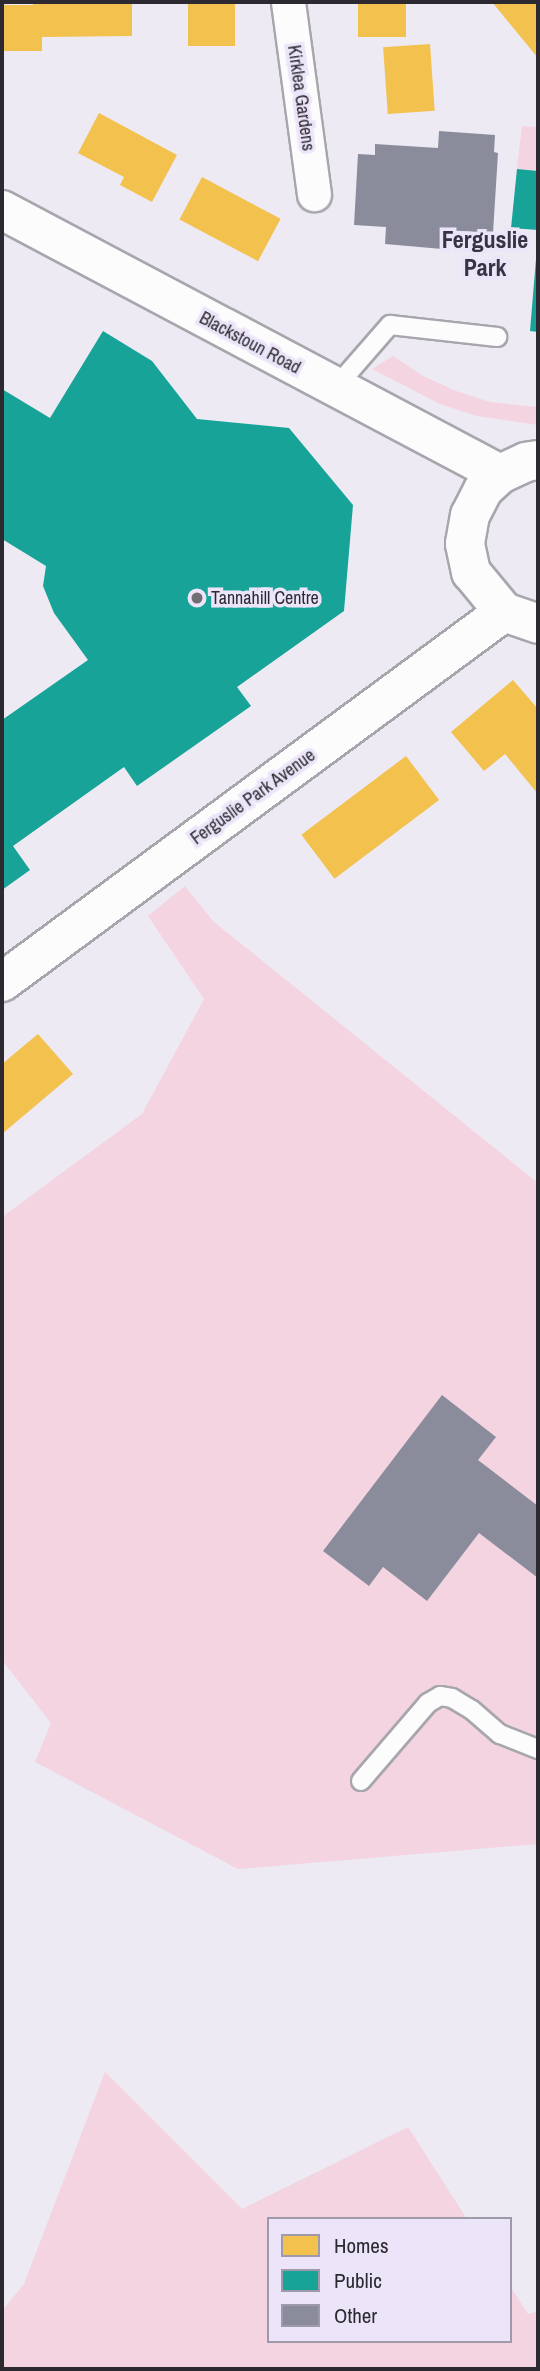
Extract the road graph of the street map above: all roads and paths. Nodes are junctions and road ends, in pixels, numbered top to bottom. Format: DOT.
graph roads {
  1 [pos="288,2"];
  2 [pos="314,194"];
  3 [pos="2,210"];
  4 [pos="498,337"];
  5 [pos="335,388"];
  6 [pos="538,460"];
  7 [pos="500,474"];
  8 [pos="521,618"];
  9 [pos="2,982"];
  10 [pos="538,1749"];
  11 [pos="361,1781"];
  1 -- 2 [label="street, Kirklea Gardens"];
  3 -- 5 [label="street, Blackstoun Road"];
  4 -- 5 [label="lane"];
  5 -- 7 [label="street, Blackstoun Road"];
  6 -- 7 [label="street"];
  7 -- 8 [label="street"];
  8 -- 9 [label="street, Ferguslie Park Avenue"];
  10 -- 11 [label="lane"];
}
